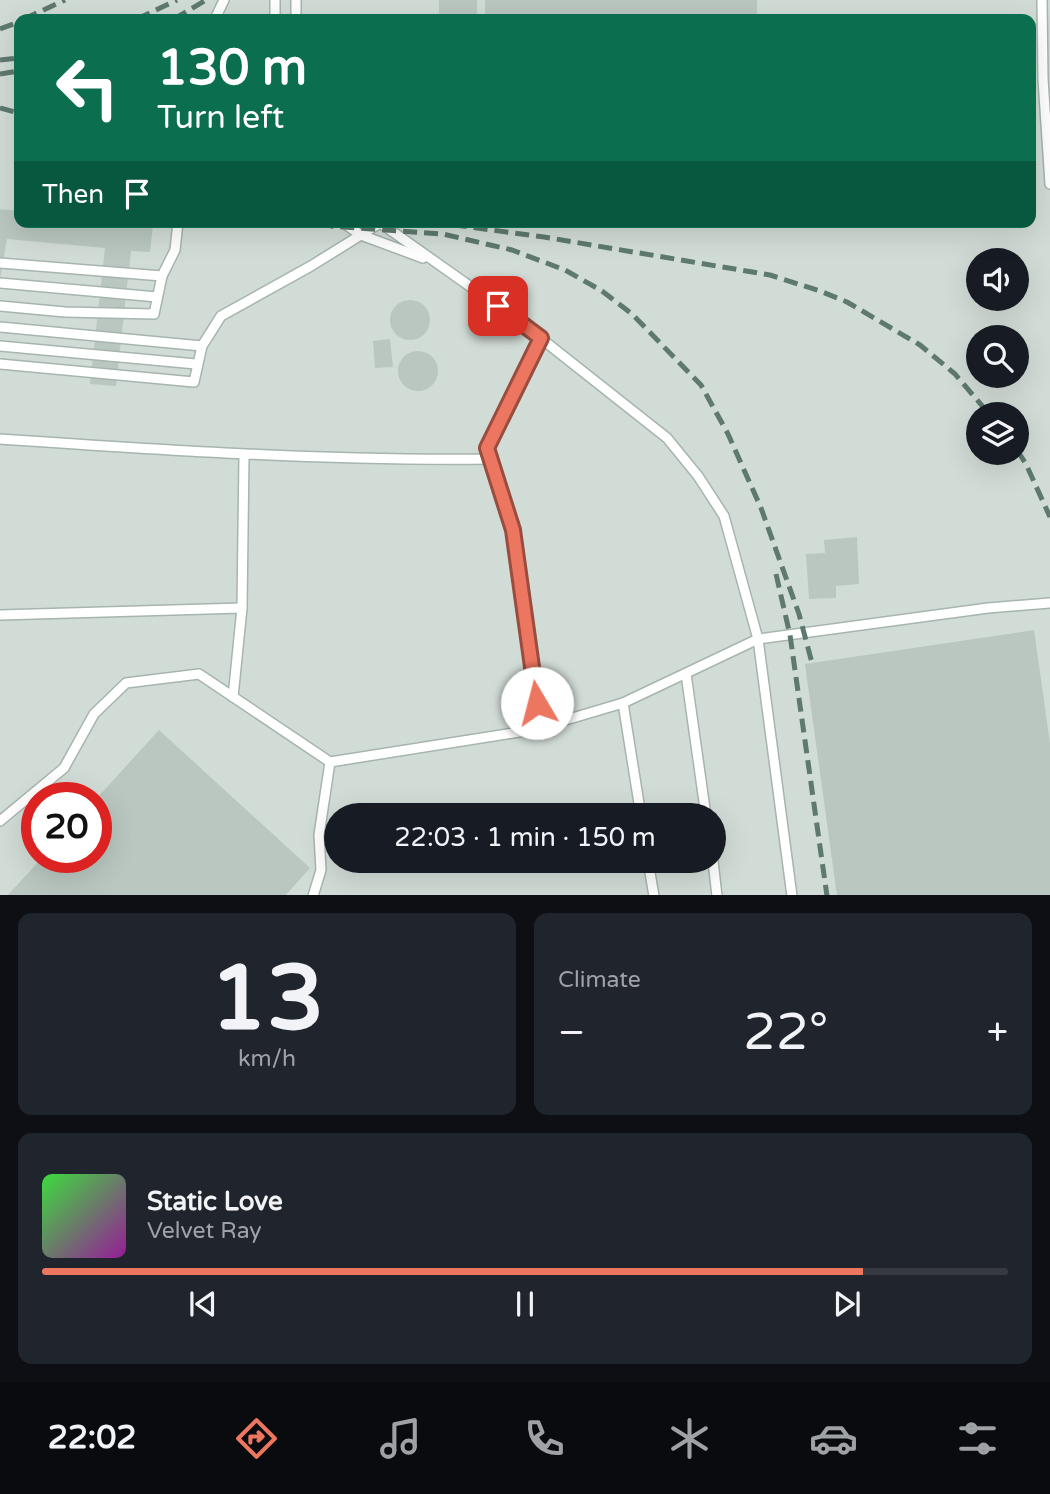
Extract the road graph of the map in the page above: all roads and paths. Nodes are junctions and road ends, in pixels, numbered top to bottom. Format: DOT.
graph roads {
  1 [pos="1042,0"];
  2 [pos="1050,184"];
  3 [pos="177,228"];
  4 [pos="351,228"];
  5 [pos="372,228"];
  6 [pos="387,228"];
  7 [pos="361,235"];
  8 [pos="435,262"];
  9 [pos="0,263"];
  10 [pos="162,276"];
  11 [pos="0,282"];
  12 [pos="157,297"];
  13 [pos="0,306"];
  14 [pos="0,327"];
  15 [pos="541,338"];
  16 [pos="0,346"];
  17 [pos="202,346"];
  18 [pos="0,364"];
  19 [pos="196,364"];
  20 [pos="0,439"];
  21 [pos="244,455"];
  22 [pos="491,459"];
  23 [pos="1050,603"];
  24 [pos="242,608"];
  25 [pos="0,615"];
  26 [pos="758,639"];
  27 [pos="686,674"];
  28 [pos="233,697"];
  29 [pos="623,703"];
  30 [pos="540,728"];
  31 [pos="330,762"];
  32 [pos="639,803"];
  33 [pos="704,803"];
  34 [pos="0,821"];
  35 [pos="650,873"];
  36 [pos="715,873"];
  37 [pos="313,895"];
  38 [pos="654,895"];
  39 [pos="718,895"];
  40 [pos="792,895"];
  1 -- 2 [label="lane"];
  3 -- 10 [label="lane"];
  4 -- 7 [label="lane"];
  5 -- 7 [label="lane"];
  6 -- 8 [label="lane"];
  7 -- 8 [label="lane"];
  7 -- 17 [label="lane"];
  8 -- 15 [label="lane"];
  9 -- 10 [label="lane"];
  10 -- 12 [label="lane"];
  11 -- 12 [label="lane"];
  12 -- 13 [label="lane"];
  14 -- 17 [label="lane"];
  15 -- 22 [label="lane"];
  15 -- 26 [label="lane"];
  16 -- 19 [label="lane"];
  17 -- 19 [label="lane"];
  18 -- 19 [label="lane"];
  20 -- 21 [label="lane"];
  21 -- 22 [label="lane"];
  21 -- 24 [label="lane"];
  22 -- 30 [label="lane"];
  23 -- 26 [label="lane"];
  24 -- 25 [label="lane"];
  24 -- 28 [label="lane"];
  26 -- 27 [label="lane"];
  26 -- 40 [label="lane"];
  27 -- 29 [label="lane"];
  27 -- 33 [label="lane"];
  28 -- 31 [label="lane"];
  28 -- 34 [label="lane"];
  29 -- 30 [label="lane"];
  29 -- 32 [label="lane"];
  30 -- 31 [label="lane"];
  31 -- 37 [label="lane"];
  35 -- 38 [label="lane"];
  36 -- 39 [label="lane"];
}
